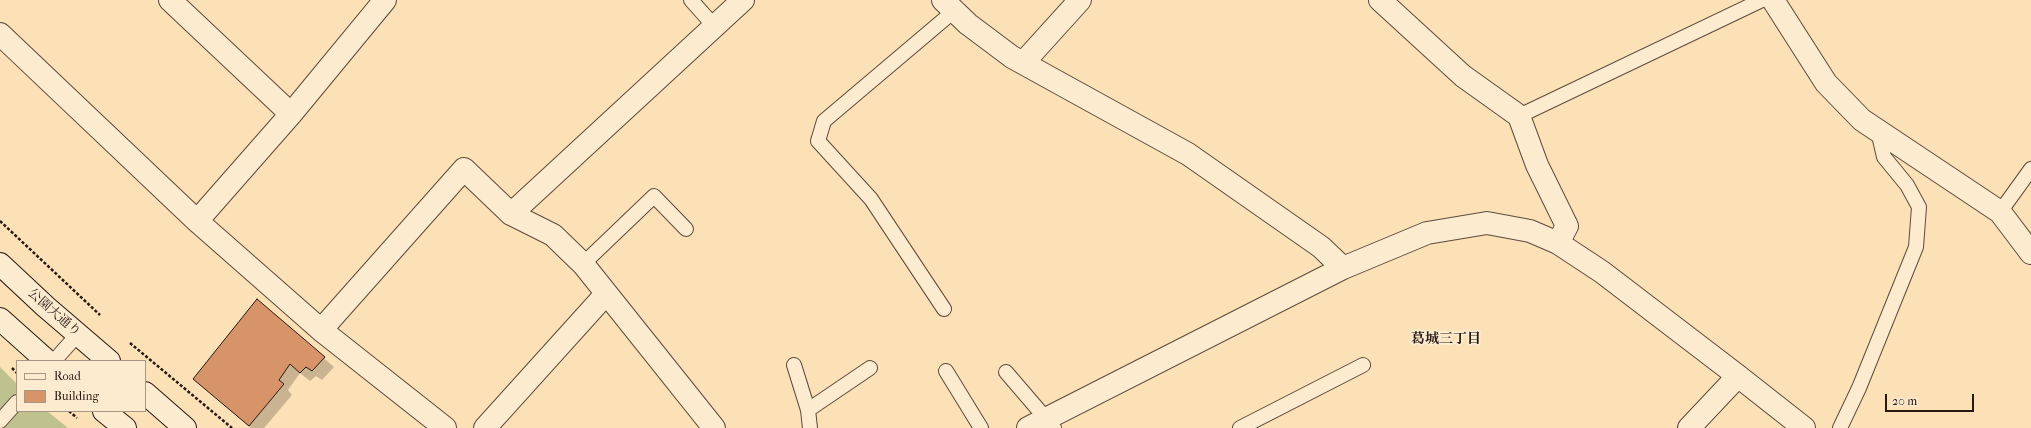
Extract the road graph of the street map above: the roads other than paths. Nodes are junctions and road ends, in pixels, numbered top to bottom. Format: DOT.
graph roads {
  1 [pos="170,0"];
  2 [pos="691,0"];
  3 [pos="743,0"];
  4 [pos="1080,0"];
  5 [pos="1762,0"];
  6 [pos="1773,0"];
  7 [pos="384,1"];
  8 [pos="1385,1"];
  9 [pos="949,5"];
  10 [pos="715,27"];
  11 [pos="0,34"];
  12 [pos="1023,63"];
  13 [pos="291,114"];
  14 [pos="1520,116"];
  15 [pos="1878,131"];
  16 [pos="2031,169"];
  17 [pos="2000,212"];
  18 [pos="511,214"];
  19 [pos="197,222"];
  20 [pos="686,229"];
  21 [pos="1558,243"];
  22 [pos="2031,253"];
  23 [pos="0,264"];
  24 [pos="583,264"];
  25 [pos="1343,268"];
  26 [pos="606,294"];
  27 [pos="944,309"];
  28 [pos="0,319"];
  29 [pos="321,330"];
  30 [pos="78,334"];
  31 [pos="46,360"];
  32 [pos="55,360"];
  33 [pos="108,360"];
  34 [pos="794,365"];
  35 [pos="1363,365"];
  36 [pos="870,368"];
  37 [pos="946,372"];
  38 [pos="1006,372"];
  39 [pos="1738,376"];
  40 [pos="146,394"];
  41 [pos="16,403"];
  42 [pos="808,410"];
  43 [pos="105,412"];
  44 [pos="0,421"];
  45 [pos="1042,425"];
  46 [pos="125,428"];
  47 [pos="184,428"];
  48 [pos="446,428"];
  49 [pos="485,428"];
  50 [pos="714,428"];
  51 [pos="810,428"];
  52 [pos="981,428"];
  53 [pos="1240,428"];
  54 [pos="1690,428"];
  55 [pos="1804,428"];
  56 [pos="1840,428"];
  1 -- 13 [label="street"];
  2 -- 10 [label="lane"];
  3 -- 10 [label="street"];
  4 -- 12 [label="street"];
  5 -- 14 [label="lane"];
  6 -- 15 [label="street"];
  7 -- 13 [label="street"];
  8 -- 14 [label="street"];
  9 -- 12 [label="street"];
  9 -- 27 [label="lane"];
  10 -- 18 [label="street"];
  11 -- 19 [label="street"];
  12 -- 25 [label="street"];
  13 -- 19 [label="street"];
  14 -- 21 [label="street"];
  15 -- 17 [label="street"];
  15 -- 56 [label="lane"];
  16 -- 17 [label="lane"];
  17 -- 22 [label="street"];
  18 -- 24 [label="street"];
  18 -- 29 [label="street"];
  19 -- 29 [label="street"];
  20 -- 24 [label="lane"];
  21 -- 25 [label="street"];
  21 -- 39 [label="street"];
  23 -- 30 [label="street, 公園大通り"];
  24 -- 26 [label="street"];
  25 -- 45 [label="street"];
  26 -- 49 [label="street"];
  26 -- 50 [label="street"];
  28 -- 31 [label="street"];
  29 -- 48 [label="street"];
  30 -- 32 [label="lane"];
  30 -- 33 [label="street, 公園大通り"];
  34 -- 42 [label="lane"];
  35 -- 53 [label="lane"];
  36 -- 42 [label="lane"];
  37 -- 52 [label="lane"];
  38 -- 45 [label="lane"];
  39 -- 54 [label="street"];
  39 -- 55 [label="street"];
  40 -- 47 [label="street"];
  41 -- 44 [label="lane"];
  42 -- 51 [label="lane"];
  43 -- 46 [label="street"];
}
